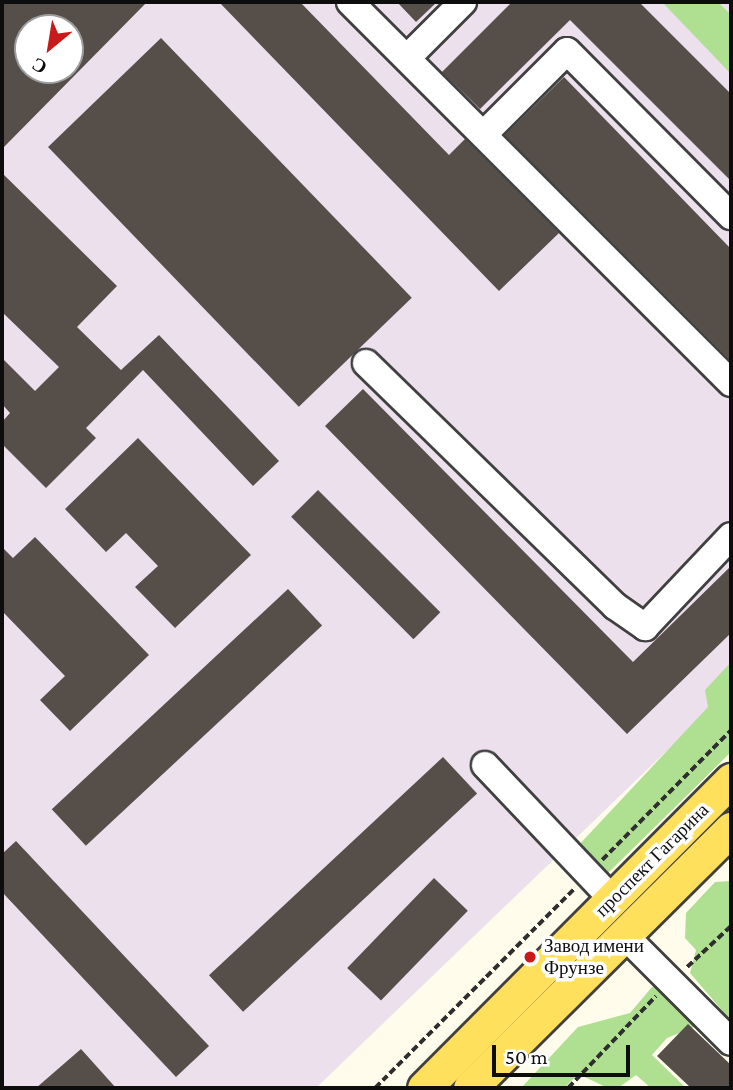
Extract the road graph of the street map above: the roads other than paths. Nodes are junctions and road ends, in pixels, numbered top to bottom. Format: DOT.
graph roads {
  1 [pos="351,2"];
  2 [pos="463,2"];
  3 [pos="408,57"];
  4 [pos="484,134"];
  5 [pos="731,216"];
  6 [pos="366,363"];
  7 [pos="731,383"];
  8 [pos="731,536"];
  9 [pos="485,765"];
  10 [pos="731,780"];
  11 [pos="731,830"];
  12 [pos="613,900"];
  13 [pos="624,936"];
  14 [pos="731,1042"];
  15 [pos="424,1088"];
  16 [pos="470,1088"];
  1 -- 3 [label="street"];
  2 -- 3 [label="street"];
  3 -- 4 [label="street"];
  4 -- 5 [label="street"];
  4 -- 7 [label="street"];
  6 -- 8 [label="street"];
  9 -- 12 [label="street"];
  10 -- 12 [label="main road, проспект Гагарина"];
  11 -- 13 [label="main road, проспект Гагарина"];
  12 -- 15 [label="main road, проспект Гагарина"];
  13 -- 14 [label="street"];
  13 -- 16 [label="main road, проспект Гагарина"];
}
